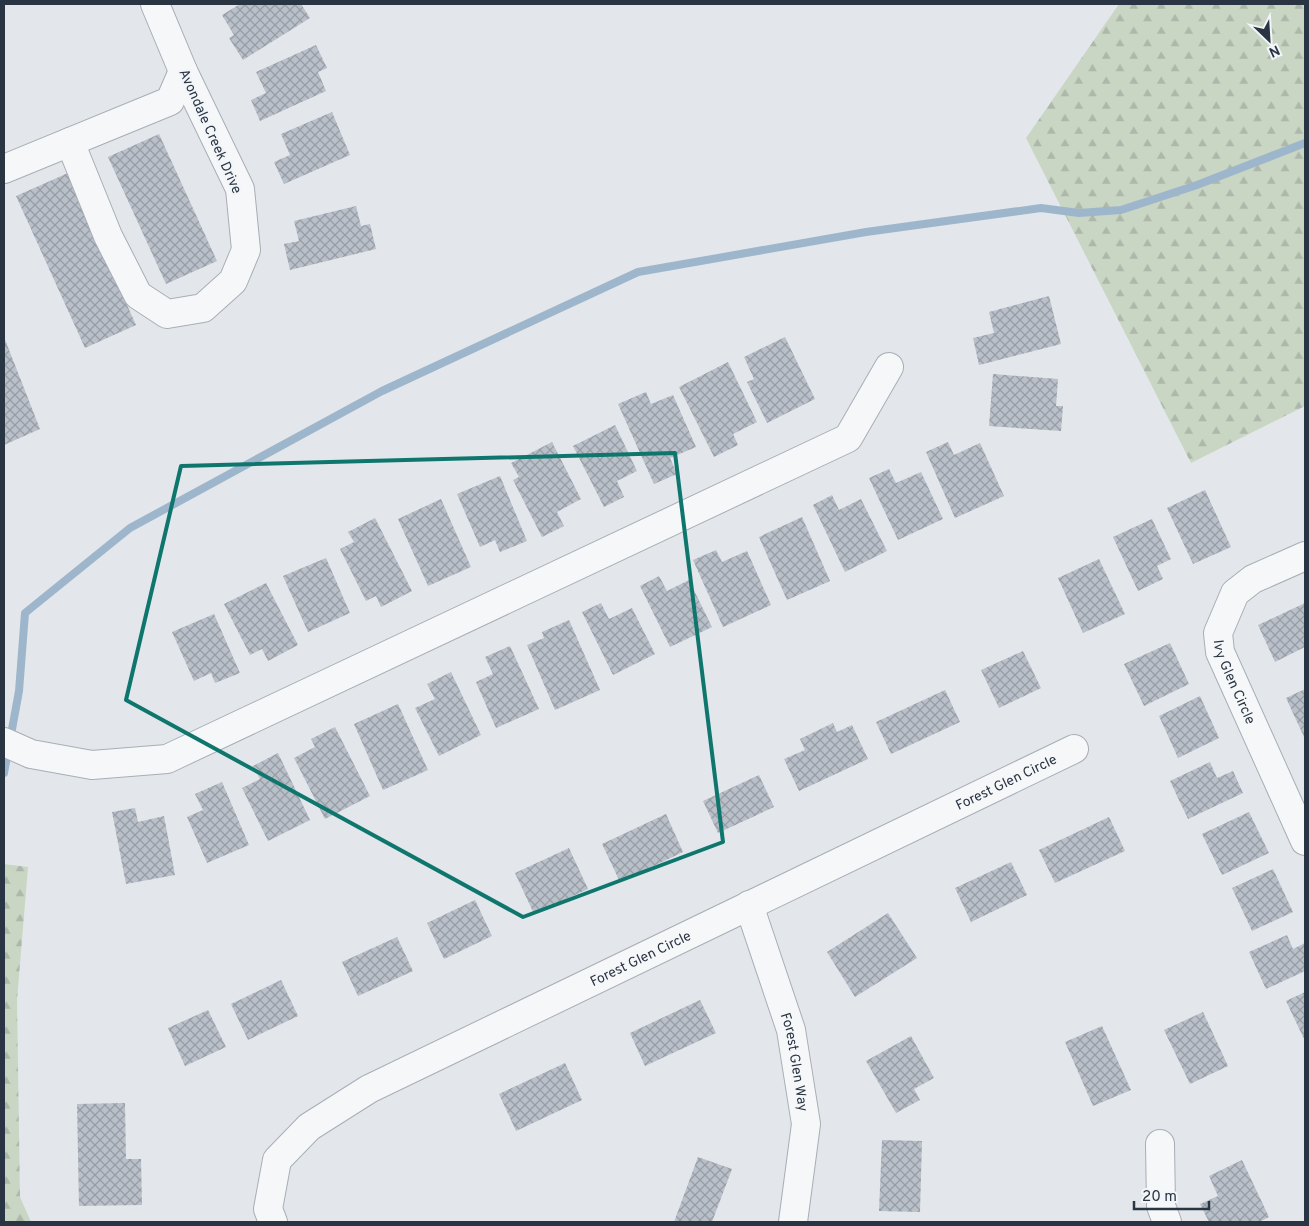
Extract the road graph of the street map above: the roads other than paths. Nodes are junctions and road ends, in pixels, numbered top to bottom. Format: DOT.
graph roads {
  1 [pos="154,4"];
  2 [pos="183,71"];
  3 [pos="70,142"];
  4 [pos="4,169"];
  5 [pos="890,367"];
  6 [pos="1305,556"];
  7 [pos="4,742"];
  8 [pos="1074,748"];
  9 [pos="1305,841"];
  10 [pos="749,905"];
  11 [pos="1160,1144"];
  12 [pos="273,1222"];
  13 [pos="792,1222"];
  14 [pos="1167,1222"];
  1 -- 2 [label="street, Avondale Creek Drive"];
  2 -- 3 [label="street"];
  2 -- 3 [label="street, Avondale Creek Drive"];
  3 -- 4 [label="street"];
  5 -- 7 [label="street"];
  6 -- 9 [label="street, Ivy Glen Circle"];
  8 -- 10 [label="street, Forest Glen Circle"];
  10 -- 12 [label="street, Forest Glen Circle"];
  10 -- 13 [label="street, Forest Glen Way"];
  11 -- 14 [label="street"];
}
